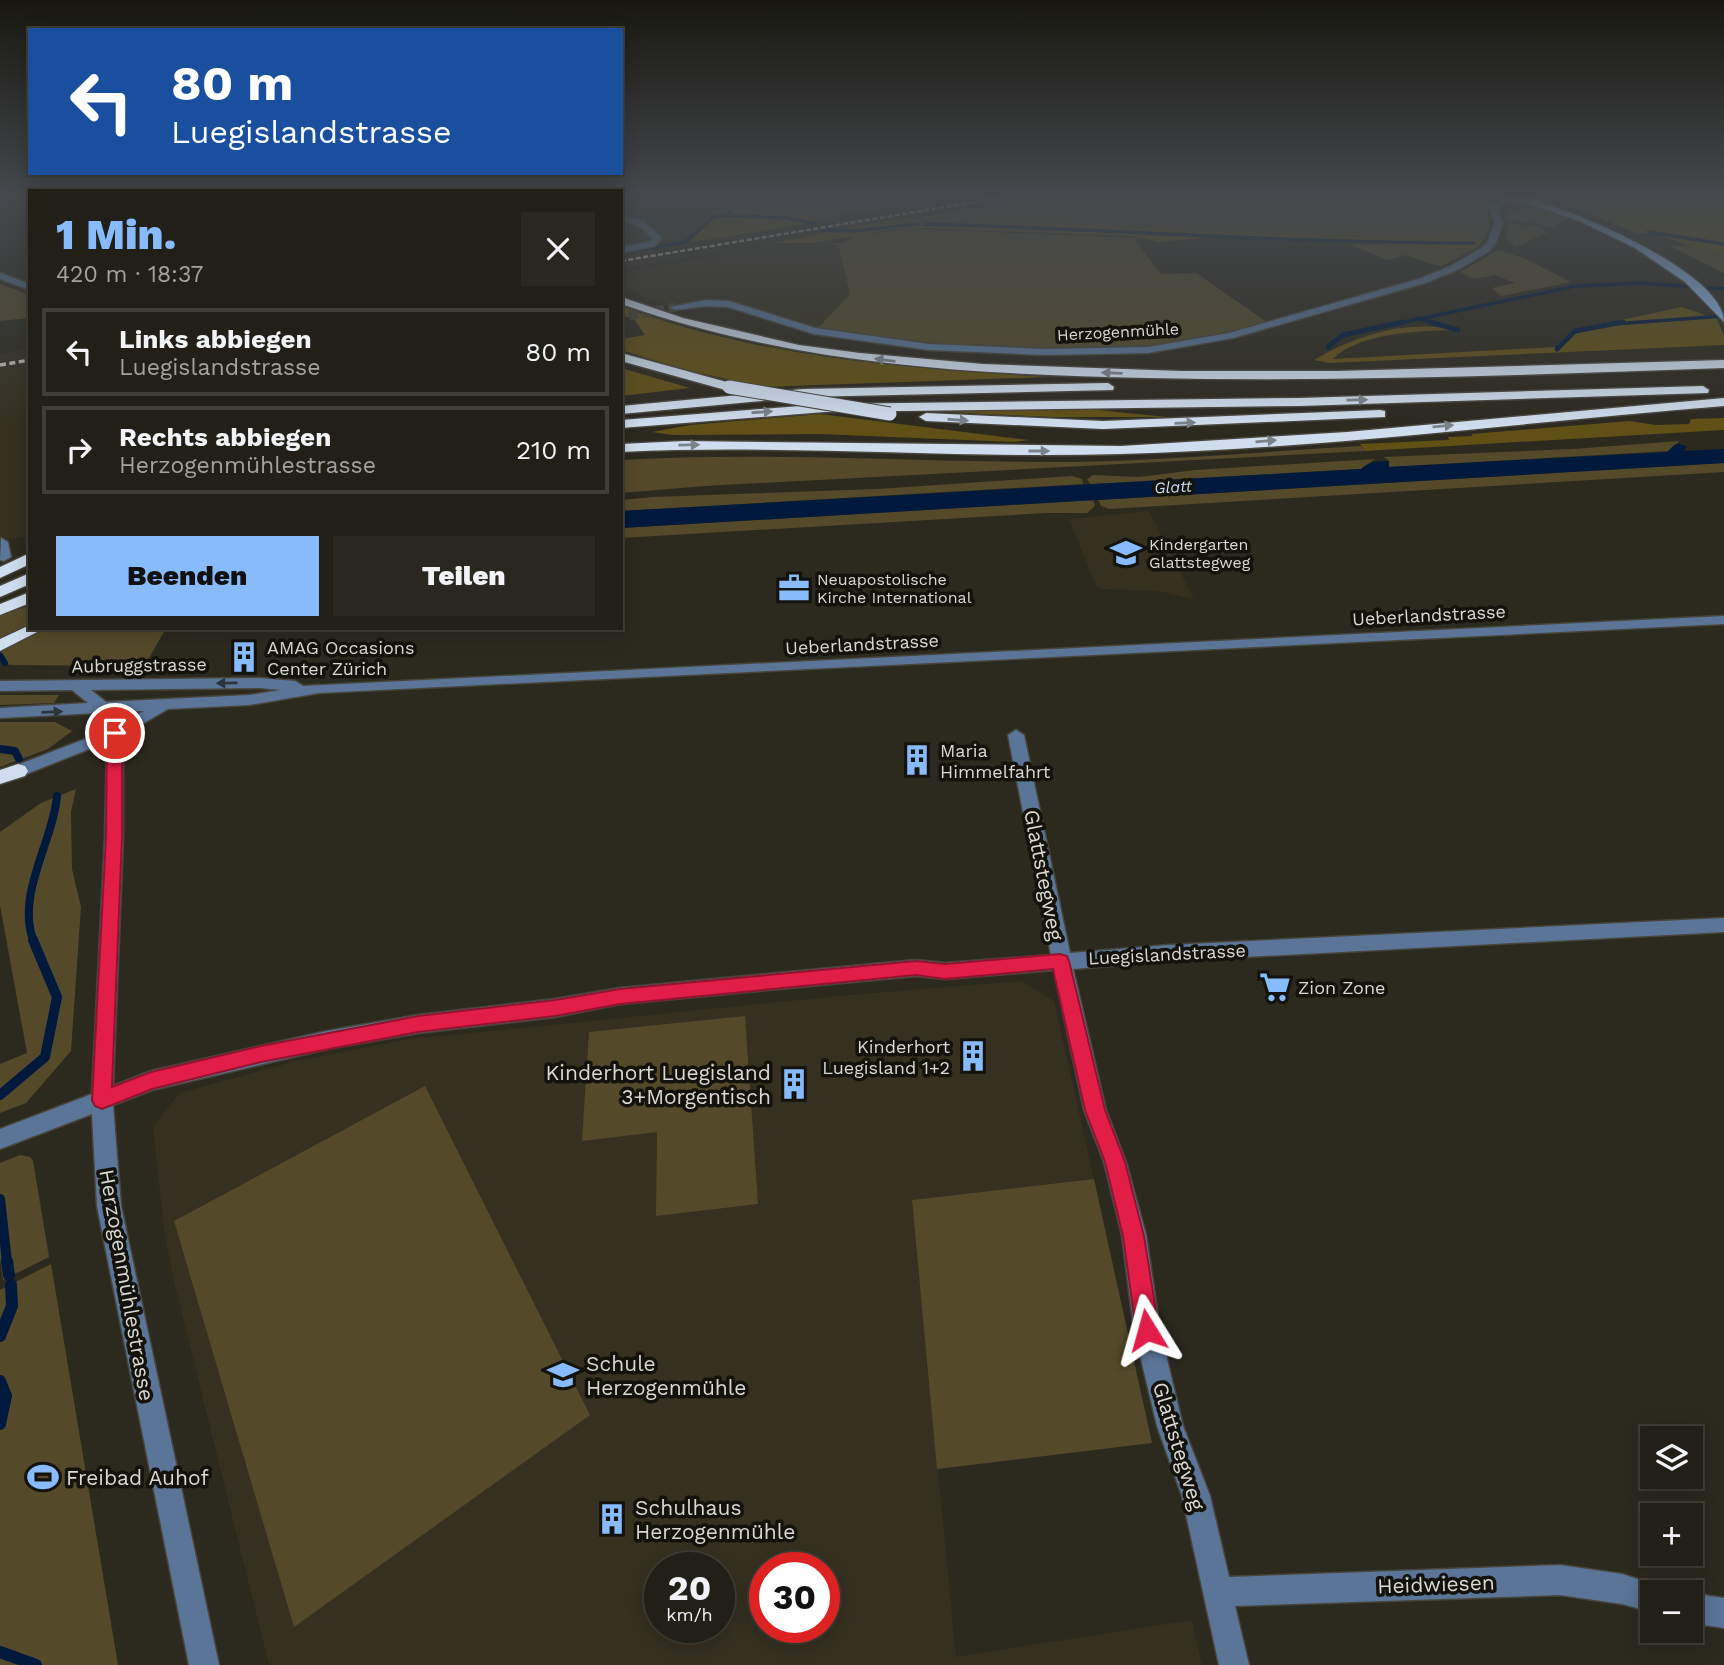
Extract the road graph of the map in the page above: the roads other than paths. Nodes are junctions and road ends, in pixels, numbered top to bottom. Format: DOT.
graph roads {
  1 [pos="1442,273"];
  2 [pos="1676,273"];
  3 [pos="1689,273"];
  4 [pos="0,276"];
  5 [pos="28,286"];
  6 [pos="623,301"];
  7 [pos="1724,301"];
  8 [pos="674,307"];
  9 [pos="1724,319"];
  10 [pos="623,358"];
  11 [pos="1724,364"];
  12 [pos="1724,372"];
  13 [pos="1724,389"];
  14 [pos="1724,396"];
  15 [pos="1724,402"];
  16 [pos="623,410"];
  17 [pos="623,425"];
  18 [pos="623,448"];
  19 [pos="1,542"];
  20 [pos="28,558"];
  21 [pos="2,565"];
  22 [pos="28,579"];
  23 [pos="0,592"];
  24 [pos="28,598"];
  25 [pos="0,610"];
  26 [pos="1724,620"];
  27 [pos="33,630"];
  28 [pos="0,646"];
  29 [pos="76,685"];
  30 [pos="0,686"];
  31 [pos="319,688"];
  32 [pos="167,705"];
  33 [pos="104,709"];
  34 [pos="0,713"];
  35 [pos="115,733"];
  36 [pos="1016,736"];
  37 [pos="9,774"];
  38 [pos="1724,925"];
  39 [pos="1060,961"];
  40 [pos="102,1100"];
  41 [pos="0,1139"];
  42 [pos="1217,1592"];
  43 [pos="1640,1593"];
  44 [pos="1703,1611"];
  45 [pos="1724,1613"];
  46 [pos="204,1665"];
  47 [pos="1234,1665"];
  1 -- 8 [label="street, Herzogenmühle"];
  2 -- 9 [label="main road"];
  3 -- 7 [label="main road"];
  4 -- 5 [label="street"];
  11 -- 6 [label="highway, one-way"];
  10 -- 14 [label="highway, one-way, bridge"];
  12 -- 16 [label="highway"];
  17 -- 13 [label="highway, one-way"];
  18 -- 15 [label="highway, one-way"];
  19 -- 21 [label="street"];
  20 -- 21 [label="highway"];
  22 -- 23 [label="highway"];
  24 -- 25 [label="highway"];
  26 -- 31 [label="street, Ueberlandstrasse"];
  27 -- 28 [label="highway"];
  29 -- 30 [label="street, Aubruggstrasse"];
  31 -- 29 [label="street, Aubruggstrasse, one-way"];
  29 -- 33 [label="street"];
  31 -- 32 [label="street, Ueberlandstrasse"];
  32 -- 33 [label="street"];
  32 -- 35 [label="street, Ueberlandstrasse"];
  34 -- 33 [label="street, one-way"];
  33 -- 35 [label="street"];
  35 -- 37 [label="street, Ueberlandstrasse"];
  35 -- 40 [label="street, Herzogenmühlestrasse"];
  36 -- 39 [label="street, Glattstegweg"];
  38 -- 39 [label="street, Luegislandstrasse"];
  39 -- 40 [label="street, Luegislandstrasse"];
  39 -- 42 [label="street, Glattstegweg"];
  40 -- 41 [label="street, Luegislandstrasse"];
  40 -- 46 [label="street, Herzogenmühlestrasse"];
  42 -- 43 [label="street, Heidwiesen"];
  42 -- 47 [label="street, Glattstegweg"];
  44 -- 45 [label="street"];
}
